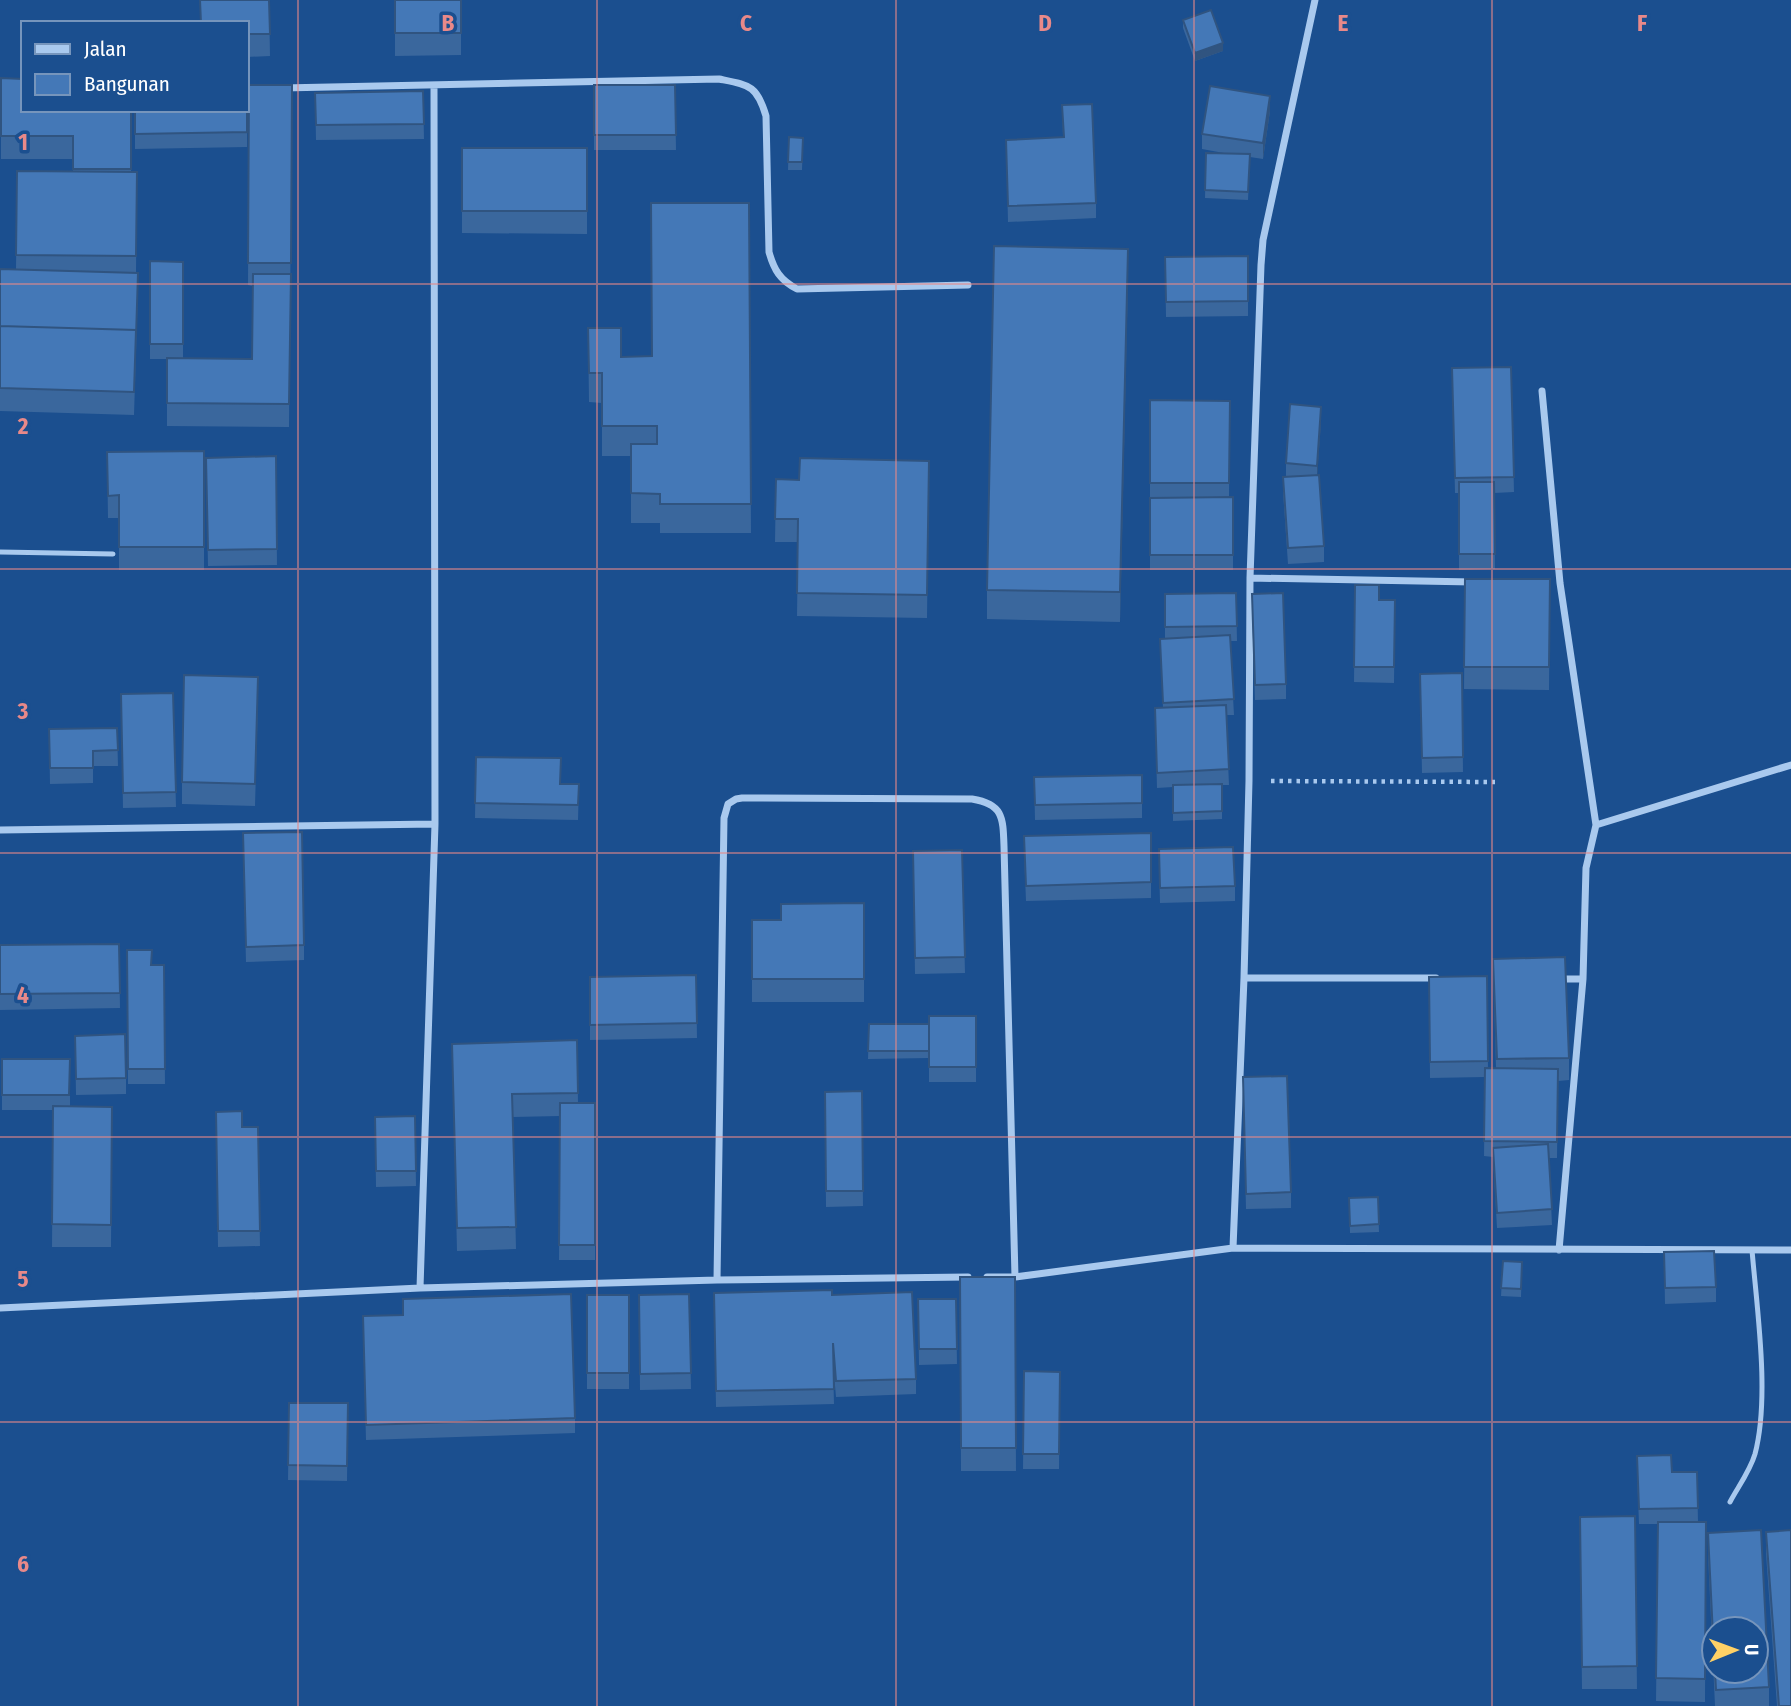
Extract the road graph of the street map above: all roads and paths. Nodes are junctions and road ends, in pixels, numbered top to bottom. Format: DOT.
graph roads {
  1 [pos="1315,0"];
  2 [pos="434,85"];
  3 [pos="274,88"];
  4 [pos="968,285"];
  5 [pos="1542,391"];
  6 [pos="0,552"];
  7 [pos="113,554"];
  8 [pos="1250,578"];
  9 [pos="1479,582"];
  10 [pos="1546,583"];
  11 [pos="1560,583"];
  12 [pos="1791,765"];
  13 [pos="1249,781"];
  14 [pos="1495,782"];
  15 [pos="435,824"];
  16 [pos="1596,825"];
  17 [pos="0,830"];
  18 [pos="1244,978"];
  19 [pos="1448,978"];
  20 [pos="1556,979"];
  21 [pos="1583,979"];
  22 [pos="1233,1248"];
  23 [pos="1559,1250"];
  24 [pos="1752,1250"];
  25 [pos="1791,1250"];
  26 [pos="1016,1277"];
  27 [pos="717,1280"];
  28 [pos="420,1289"];
  29 [pos="0,1308"];
  30 [pos="1730,1502"];
  1 -- 8 [label="street"];
  2 -- 3 [label="street"];
  2 -- 4 [label="street"];
  2 -- 15 [label="street"];
  5 -- 11 [label="street"];
  6 -- 7 [label="lane"];
  8 -- 9 [label="street"];
  8 -- 13 [label="street"];
  10 -- 11 [label="street"];
  11 -- 16 [label="street"];
  12 -- 16 [label="street"];
  13 -- 14 [label="path"];
  13 -- 18 [label="street"];
  15 -- 17 [label="street"];
  15 -- 28 [label="street"];
  16 -- 21 [label="street"];
  18 -- 19 [label="street"];
  18 -- 22 [label="street"];
  20 -- 21 [label="street"];
  21 -- 23 [label="street"];
  22 -- 23 [label="street"];
  22 -- 26 [label="street"];
  23 -- 24 [label="street"];
  24 -- 25 [label="street"];
  24 -- 30 [label="lane"];
  26 -- 27 [label="street"];
  26 -- 27 [label="street"];
  27 -- 28 [label="street"];
  28 -- 29 [label="street"];
}
